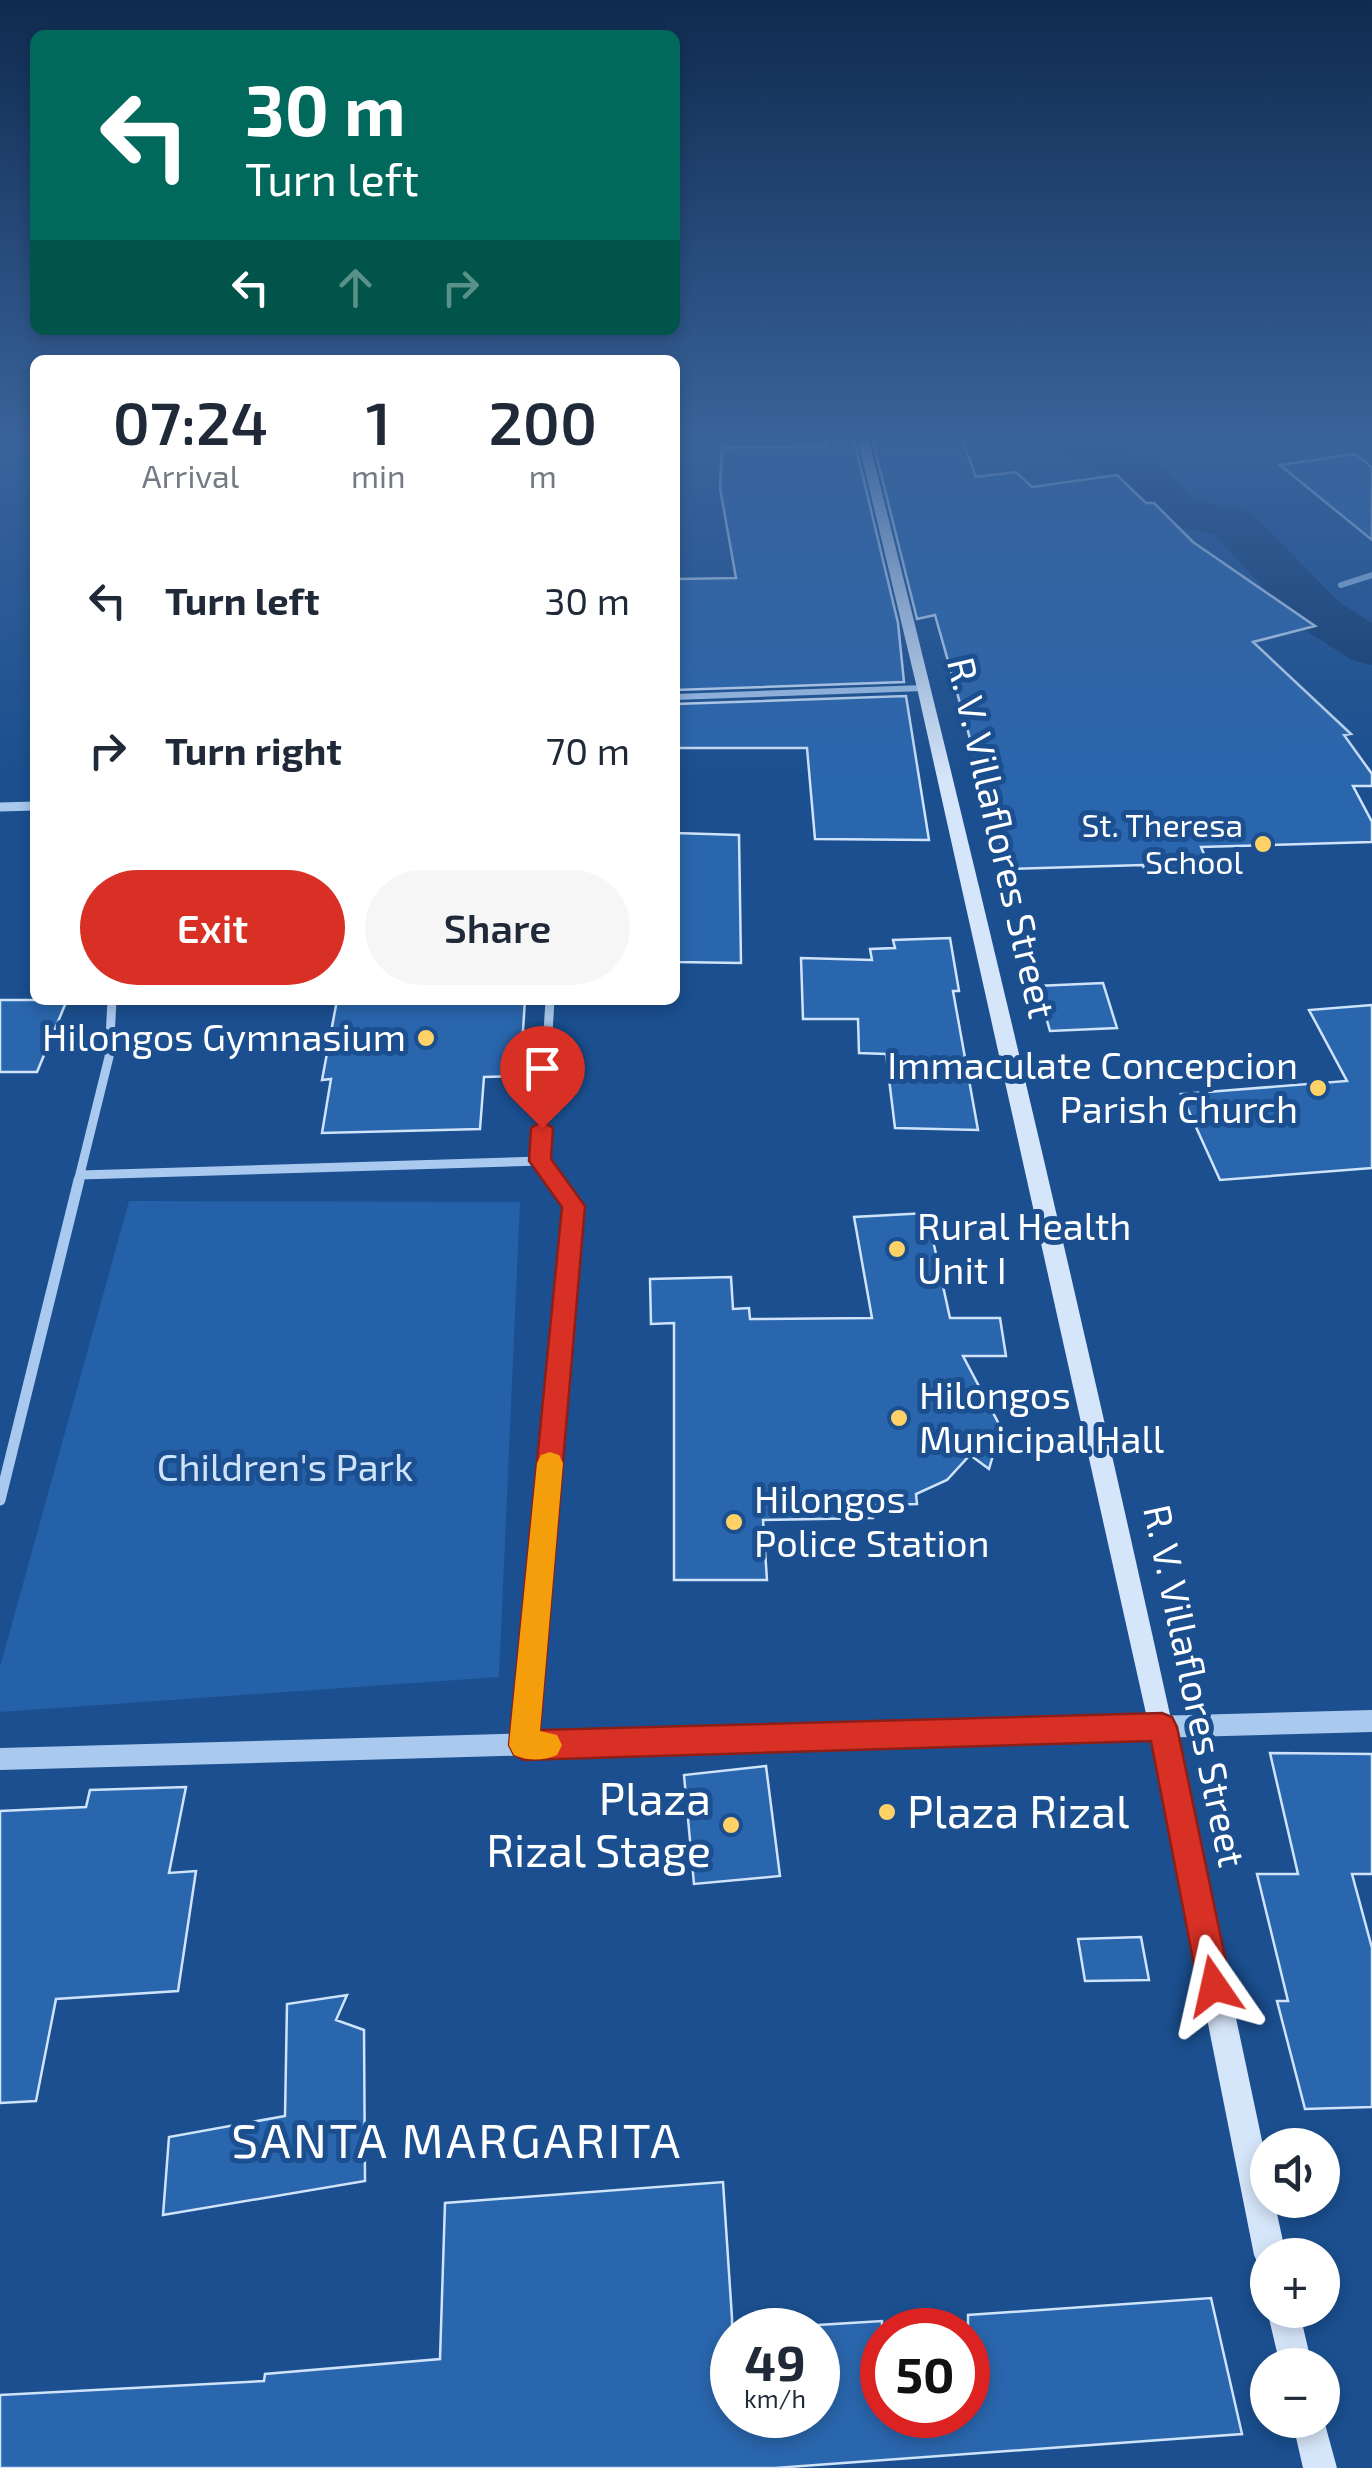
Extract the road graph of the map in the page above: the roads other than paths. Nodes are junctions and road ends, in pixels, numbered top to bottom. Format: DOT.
graph roads {
  1 [pos="890,552"];
  2 [pos="1372,575"];
  3 [pos="1340,585"];
  4 [pos="924,688"];
  5 [pos="680,697"];
  6 [pos="30,806"];
  7 [pos="0,807"];
  8 [pos="112,1005"];
  9 [pos="550,1005"];
  10 [pos="540,1161"];
  11 [pos="80,1175"];
  12 [pos="0,1500"];
  13 [pos="1372,1721"];
  14 [pos="1162,1727"];
  15 [pos="524,1745"];
  16 [pos="0,1760"];
  17 [pos="1266,2238"];
  18 [pos="1313,2438"];
  19 [pos="1320,2468"];
  1 -- 4 [label="main road, R. V. Villaflores Street"];
  2 -- 3 [label="street"];
  4 -- 5 [label="street"];
  4 -- 14 [label="main road, R. V. Villaflores Street"];
  6 -- 7 [label="street"];
  8 -- 11 [label="street"];
  9 -- 10 [label="street"];
  10 -- 11 [label="street"];
  10 -- 15 [label="street"];
  11 -- 12 [label="street"];
  13 -- 14 [label="street"];
  14 -- 15 [label="street"];
  14 -- 17 [label="main road, R. V. Villaflores Street"];
  15 -- 16 [label="street"];
  18 -- 19 [label="main road"];
}
